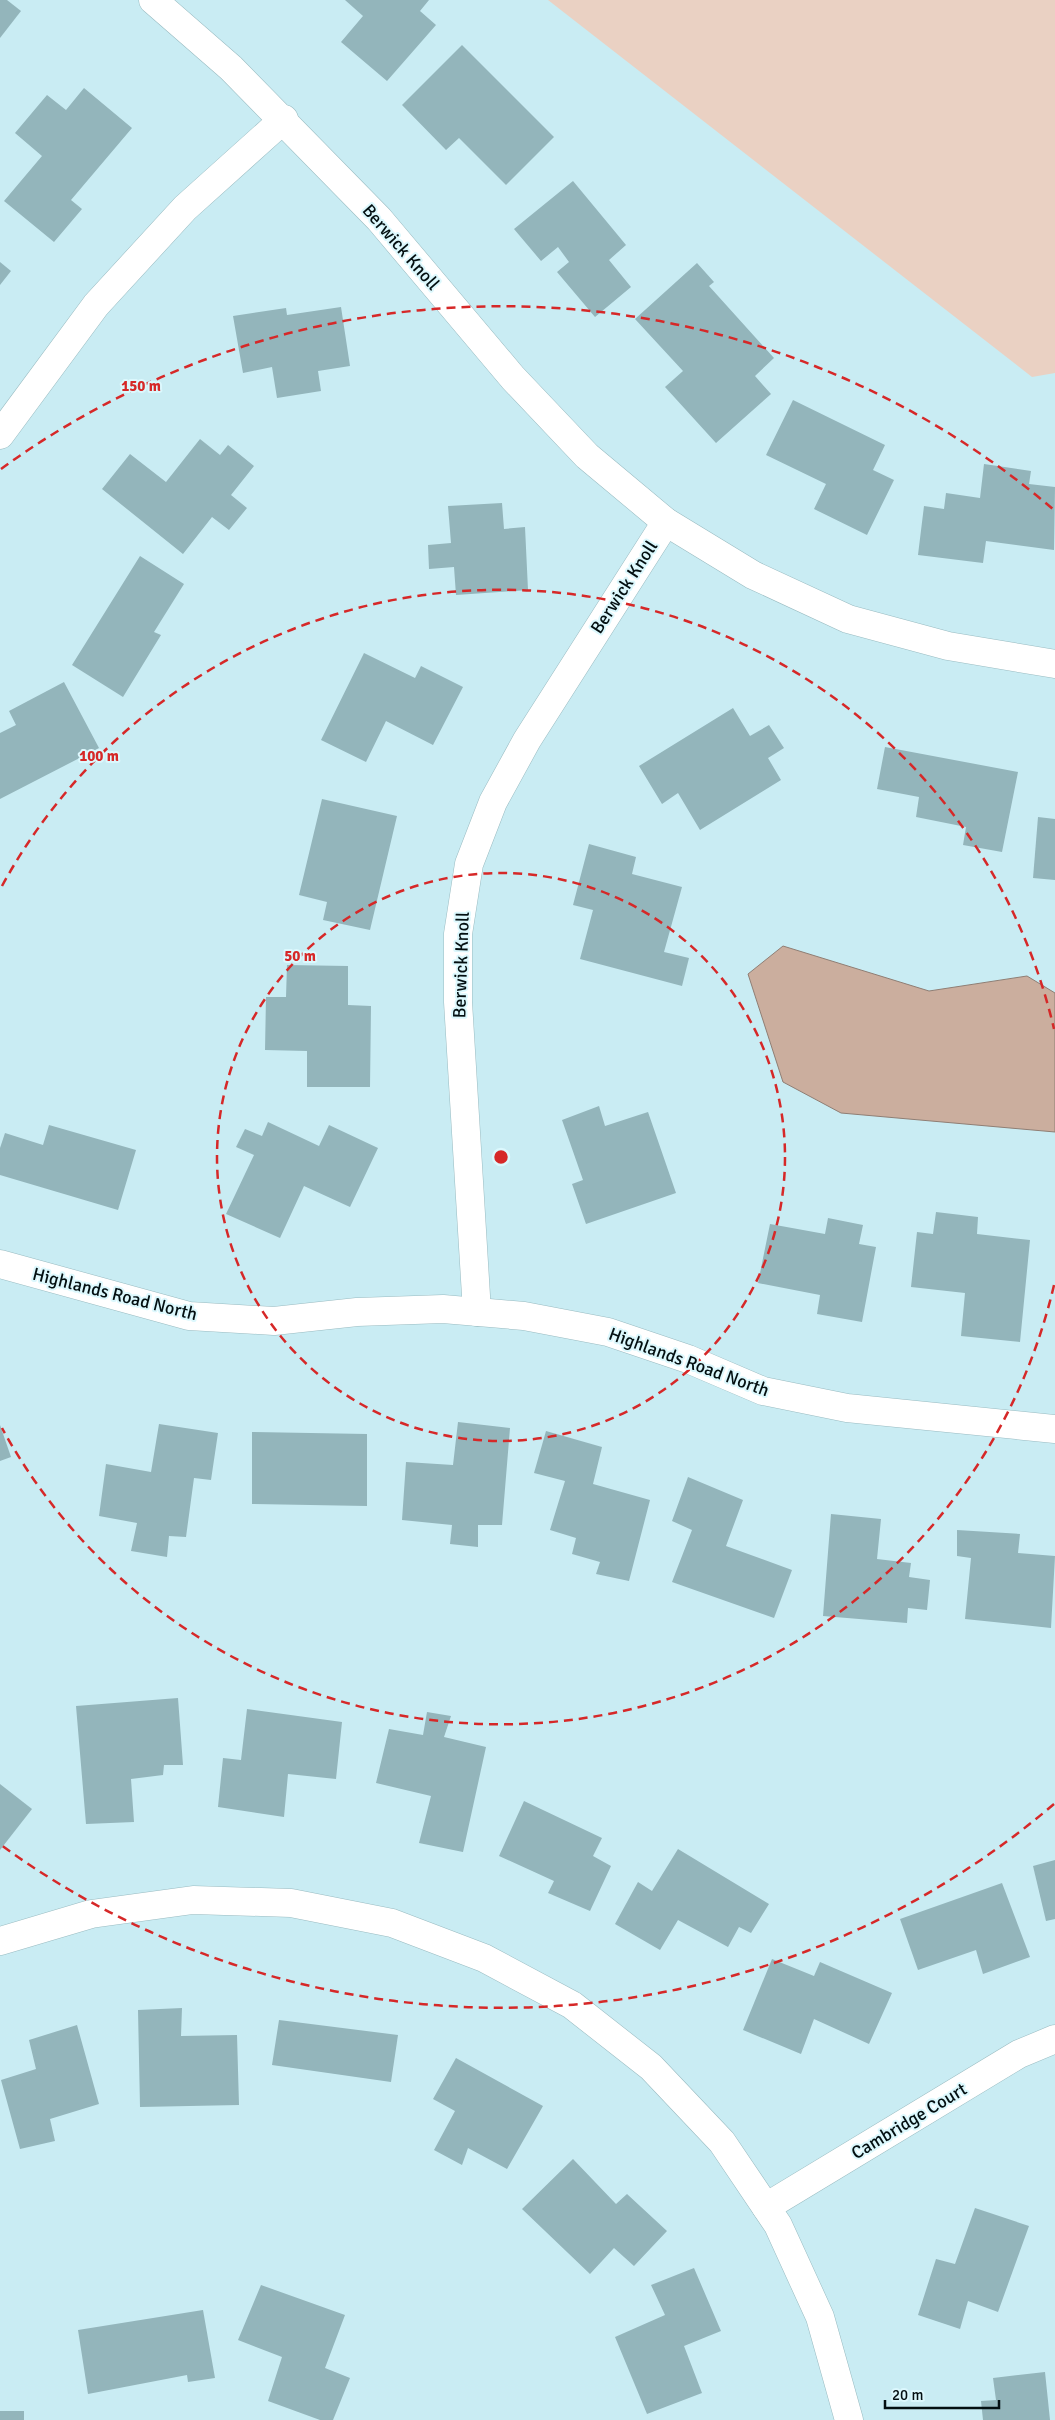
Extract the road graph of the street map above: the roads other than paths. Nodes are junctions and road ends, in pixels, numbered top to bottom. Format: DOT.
graph roads {
  1 [pos="153,0"];
  2 [pos="284,119"];
  3 [pos="0,435"];
  4 [pos="666,522"];
  5 [pos="1055,664"];
  6 [pos="0,1264"];
  7 [pos="477,1312"];
  8 [pos="1055,1429"];
  9 [pos="0,1941"];
  10 [pos="1055,2039"];
  11 [pos="766,2207"];
  12 [pos="849,2420"];
  1 -- 2 [label="street, Berwick Knoll"];
  2 -- 3 [label="street"];
  2 -- 4 [label="street, Berwick Knoll"];
  4 -- 5 [label="street, Berwick Knoll"];
  4 -- 7 [label="street, Berwick Knoll"];
  6 -- 7 [label="street, Highlands Road North"];
  7 -- 8 [label="street, Highlands Road North"];
  9 -- 11 [label="street"];
  10 -- 11 [label="street, Cambridge Court"];
  11 -- 12 [label="street"];
}
